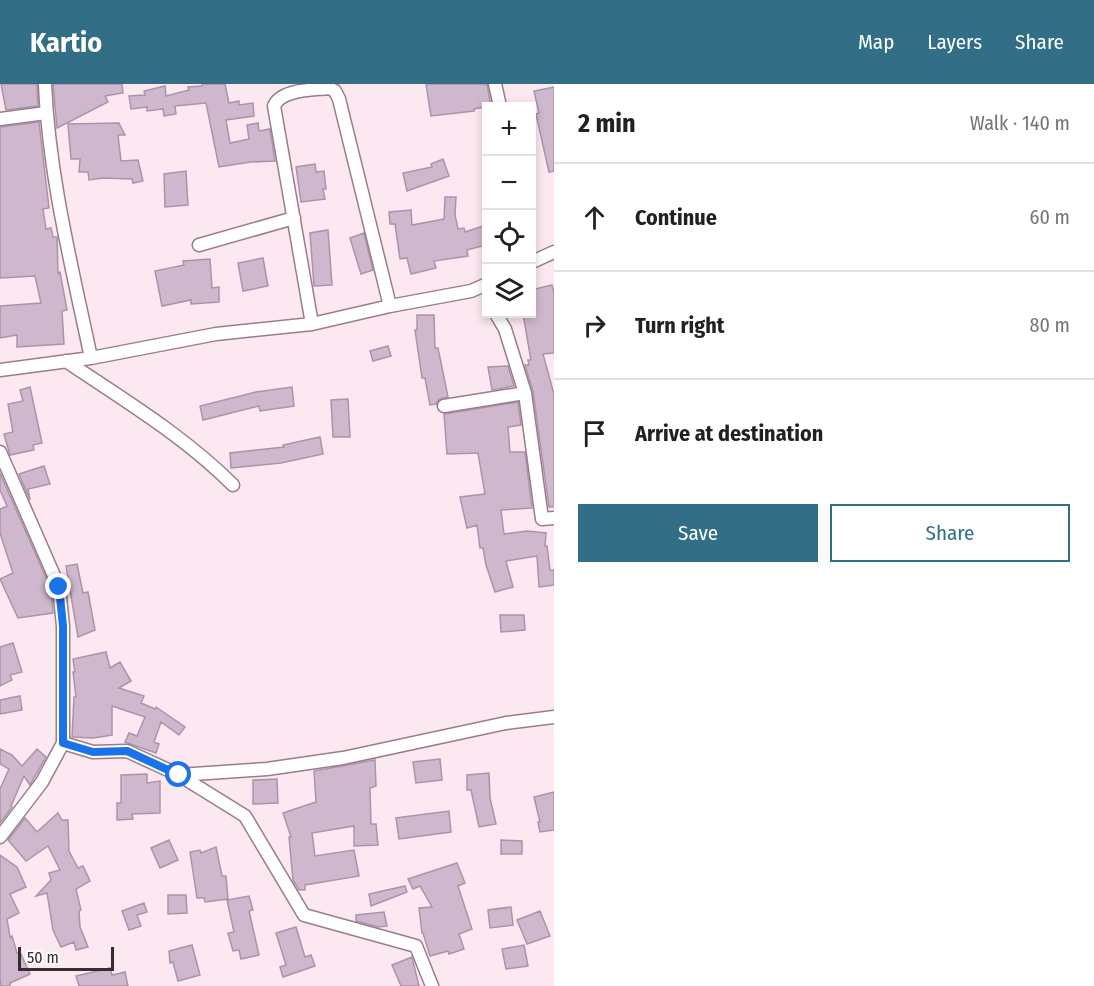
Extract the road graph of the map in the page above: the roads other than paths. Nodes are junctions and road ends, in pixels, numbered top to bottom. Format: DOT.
graph roads {
  1 [pos="45,84"];
  2 [pos="495,84"];
  3 [pos="498,102"];
  4 [pos="46,113"];
  5 [pos="0,119"];
  6 [pos="294,218"];
  7 [pos="199,245"];
  8 [pos="554,252"];
  9 [pos="536,260"];
  10 [pos="482,289"];
  11 [pos="390,306"];
  12 [pos="498,318"];
  13 [pos="312,324"];
  14 [pos="91,358"];
  15 [pos="66,361"];
  16 [pos="0,370"];
  17 [pos="525,393"];
  18 [pos="444,406"];
  19 [pos="0,452"];
  20 [pos="233,485"];
  21 [pos="554,518"];
  22 [pos="554,717"];
  23 [pos="63,743"];
  24 [pos="179,775"];
  25 [pos="0,837"];
  26 [pos="432,986"];
  1 -- 4 [label="street"];
  2 -- 3 [label="street"];
  4 -- 5 [label="street"];
  4 -- 14 [label="street"];
  6 -- 7 [label="street"];
  6 -- 11 [label="street"];
  6 -- 13 [label="street"];
  8 -- 9 [label="street"];
  10 -- 11 [label="street"];
  11 -- 13 [label="street"];
  12 -- 17 [label="street"];
  13 -- 14 [label="street"];
  14 -- 15 [label="street"];
  15 -- 16 [label="street"];
  15 -- 20 [label="street"];
  17 -- 18 [label="street"];
  17 -- 21 [label="street"];
  19 -- 23 [label="street"];
  22 -- 24 [label="street"];
  23 -- 24 [label="street"];
  23 -- 25 [label="street"];
  24 -- 26 [label="street"];
}
